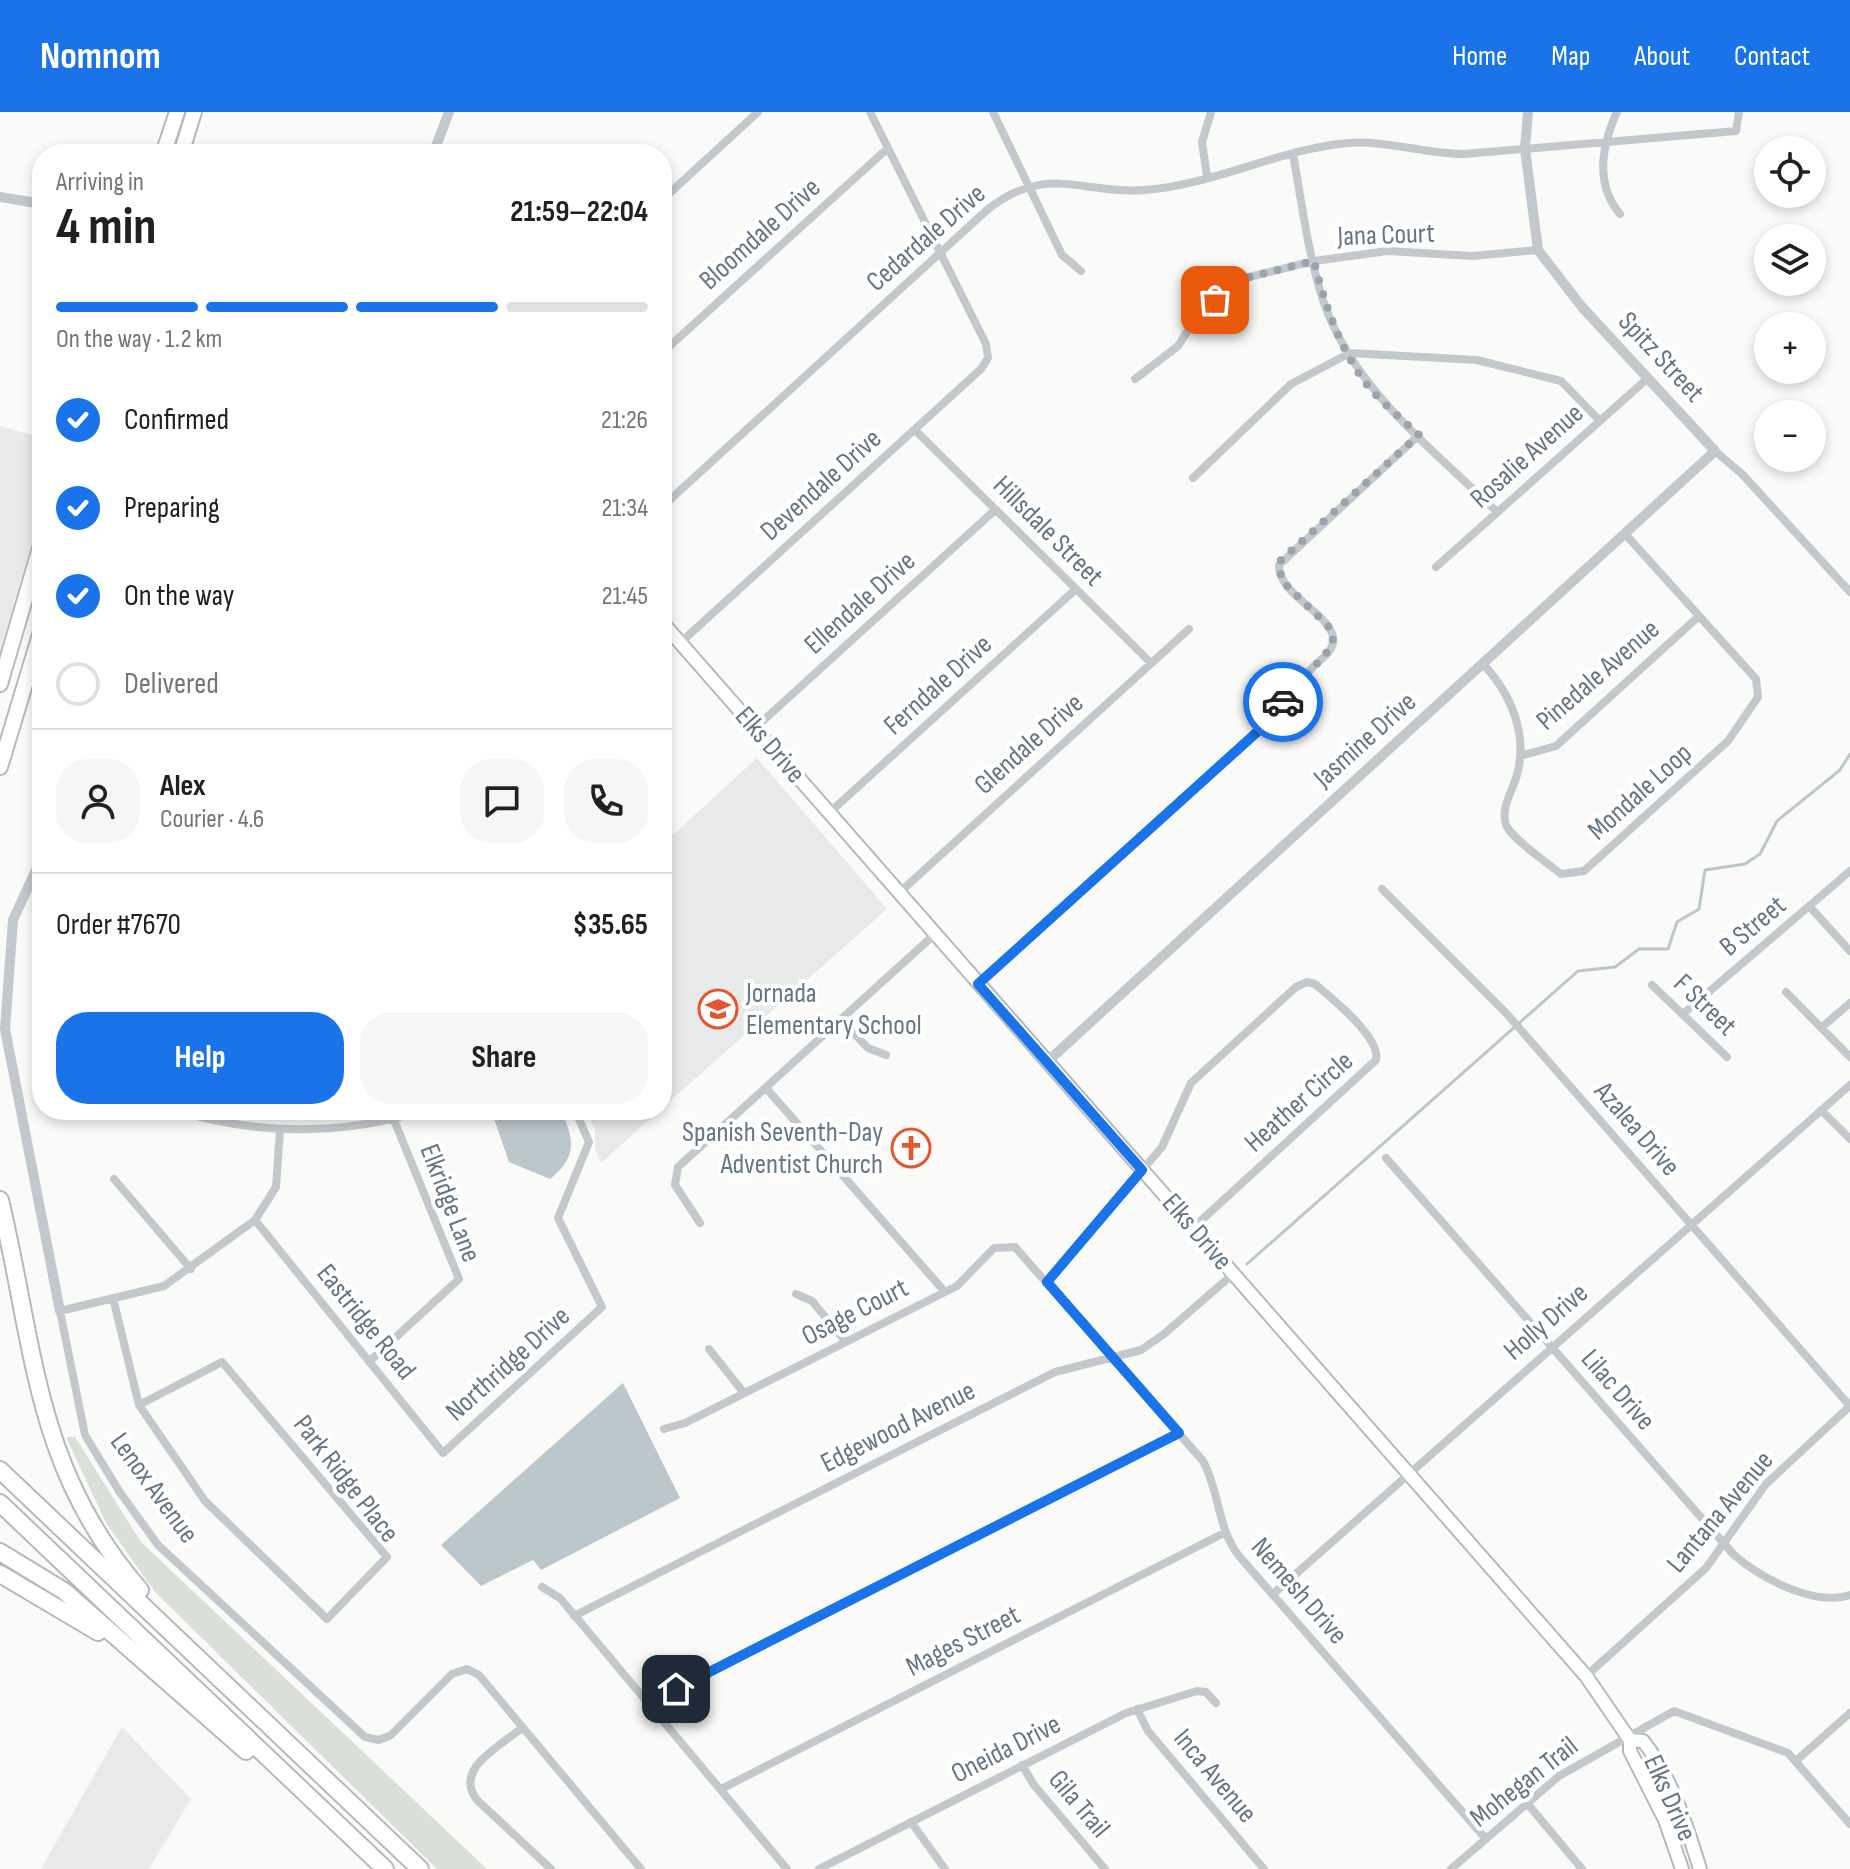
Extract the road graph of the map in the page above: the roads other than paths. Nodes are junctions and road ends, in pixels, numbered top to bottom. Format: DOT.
graph roads {
  1 [pos="177,112"];
  2 [pos="194,112"];
  3 [pos="449,112"];
  4 [pos="758,112"];
  5 [pos="870,112"];
  6 [pos="993,112"];
  7 [pos="1211,112"];
  8 [pos="1528,112"];
  9 [pos="1617,112"];
  10 [pos="1739,112"];
  11 [pos="166,144"];
  12 [pos="184,144"];
  13 [pos="437,144"];
  14 [pos="1605,144"];
  15 [pos="888,148"];
  16 [pos="1525,149"];
  17 [pos="1293,154"];
  18 [pos="1207,176"];
  19 [pos="1028,187"];
  20 [pos="672,191"];
  21 [pos="0,197"];
  22 [pos="32,202"];
  23 [pos="1620,214"];
  24 [pos="1538,250"];
  25 [pos="941,253"];
  26 [pos="1314,261"];
  27 [pos="1081,271"];
  28 [pos="672,344"];
  29 [pos="1350,353"];
  30 [pos="1648,378"];
  31 [pos="1135,379"];
  32 [pos="1600,421"];
  33 [pos="915,430"];
  34 [pos="1419,435"];
  35 [pos="1715,451"];
  36 [pos="1193,478"];
  37 [pos="672,498"];
  38 [pos="995,510"];
  39 [pos="1497,512"];
  40 [pos="1626,535"];
  41 [pos="1436,567"];
  42 [pos="1278,569"];
  43 [pos="1268,570"];
  44 [pos="32,578"];
  45 [pos="1076,589"];
  46 [pos="1850,592"];
  47 [pos="1699,616"];
  48 [pos="1189,629"];
  49 [pos="672,634"];
  50 [pos="680,643"];
  51 [pos="32,661"];
  52 [pos="1151,663"];
  53 [pos="1484,665"];
  54 [pos="0,684"];
  55 [pos="755,728"];
  56 [pos="1520,756"];
  57 [pos="0,767"];
  58 [pos="829,813"];
  59 [pos="1850,871"];
  60 [pos="32,879"];
  61 [pos="1382,889"];
  62 [pos="899,893"];
  63 [pos="1810,907"];
  64 [pos="935,934"];
  65 [pos="1850,951"];
  66 [pos="978,984"];
  67 [pos="1652,985"];
  68 [pos="1786,992"];
  69 [pos="1850,1003"];
  70 [pos="1683,1014"];
  71 [pos="841,1020"];
  72 [pos="1821,1028"];
  73 [pos="886,1055"];
  74 [pos="1727,1057"];
  75 [pos="1850,1057"];
  76 [pos="1047,1062"];
  77 [pos="1850,1085"];
  78 [pos="766,1088"];
  79 [pos="1821,1110"];
  80 [pos="205,1120"];
  81 [pos="394,1120"];
  82 [pos="579,1120"];
  83 [pos="280,1130"];
  84 [pos="1850,1139"];
  85 [pos="1386,1158"];
  86 [pos="1142,1170"];
  87 [pos="114,1179"];
  88 [pos="0,1200"];
  89 [pos="255,1220"];
  90 [pos="700,1223"];
  91 [pos="1691,1225"];
  92 [pos="1193,1228"];
  93 [pos="191,1269"];
  94 [pos="1233,1274"];
  95 [pos="1047,1282"];
  96 [pos="945,1292"];
  97 [pos="796,1294"];
  98 [pos="113,1298"];
  99 [pos="60,1311"];
  100 [pos="846,1342"];
  101 [pos="1551,1347"];
  102 [pos="709,1349"];
  103 [pos="1114,1359"];
  104 [pos="370,1361"];
  105 [pos="744,1393"];
  106 [pos="139,1405"];
  107 [pos="1850,1406"];
  108 [pos="664,1429"];
  109 [pos="1179,1433"];
  110 [pos="443,1453"];
  111 [pos="0,1470"];
  112 [pos="1408,1473"];
  113 [pos="0,1503"];
  114 [pos="1224,1533"];
  115 [pos="1724,1545"];
  116 [pos="0,1552"];
  117 [pos="0,1574"];
  118 [pos="542,1587"];
  119 [pos="1273,1594"];
  120 [pos="1850,1595"];
  121 [pos="574,1616"];
  122 [pos="156,1674"];
  123 [pos="1586,1676"];
  124 [pos="217,1679"];
  125 [pos="648,1703"];
  126 [pos="1216,1703"];
  127 [pos="1137,1709"];
  128 [pos="1850,1713"];
  129 [pos="522,1728"];
  130 [pos="1629,1738"];
  131 [pos="1797,1760"];
  132 [pos="1022,1765"];
  133 [pos="721,1789"];
  134 [pos="1527,1803"];
  135 [pos="327,1814"];
  136 [pos="911,1822"];
  137 [pos="1850,1824"];
  138 [pos="1486,1839"];
  139 [pos="385,1869"];
  140 [pos="420,1869"];
  141 [pos="551,1869"];
  142 [pos="641,1869"];
  143 [pos="787,1869"];
  144 [pos="819,1869"];
  145 [pos="945,1869"];
  146 [pos="1105,1869"];
  147 [pos="1264,1869"];
  148 [pos="1451,1869"];
  149 [pos="1582,1869"];
  150 [pos="1682,1869"];
  151 [pos="1700,1869"];
  1 -- 11 [label="main road"];
  2 -- 12 [label="main road"];
  3 -- 13 [label="street"];
  4 -- 20 [label="street"];
  5 -- 15 [label="street"];
  6 -- 19 [label="street"];
  7 -- 18 [label="street"];
  8 -- 16 [label="street"];
  9 -- 14 [label="street"];
  10 -- 14 [label="street, Cedardale Drive"];
  14 -- 16 [label="street, Cedardale Drive"];
  14 -- 23 [label="street"];
  15 -- 25 [label="street"];
  15 -- 28 [label="street, Bloomdale Drive"];
  16 -- 17 [label="street, Cedardale Drive"];
  16 -- 24 [label="street"];
  17 -- 18 [label="street, Cedardale Drive"];
  17 -- 26 [label="street"];
  18 -- 19 [label="street, Cedardale Drive"];
  19 -- 25 [label="street, Cedardale Drive"];
  19 -- 27 [label="street"];
  21 -- 22 [label="street"];
  24 -- 26 [label="street, Jana Court"];
  24 -- 30 [label="street, Spitz Street"];
  25 -- 33 [label="street, Devendale Drive"];
  25 -- 37 [label="street, Cedardale Drive"];
  26 -- 29 [label="street"];
  26 -- 31 [label="street, Jana Court"];
  29 -- 32 [label="street"];
  29 -- 34 [label="street"];
  29 -- 36 [label="street"];
  30 -- 32 [label="street, Rosalie Avenue"];
  30 -- 35 [label="street, Spitz Street"];
  32 -- 39 [label="street, Rosalie Avenue"];
  33 -- 38 [label="street, Hillsdale Street"];
  33 -- 50 [label="street, Devendale Drive"];
  34 -- 39 [label="street"];
  34 -- 42 [label="street"];
  35 -- 40 [label="street, Jasmine Drive"];
  35 -- 46 [label="street, Spitz Street"];
  38 -- 45 [label="street, Hillsdale Street"];
  38 -- 55 [label="street, Ellendale Drive"];
  39 -- 41 [label="street, Rosalie Avenue"];
  40 -- 47 [label="street, Mondale Loop"];
  40 -- 53 [label="street, Jasmine Drive"];
  42 -- 43 [label="street"];
  42 -- 66 [label="street"];
  44 -- 54 [label="main road"];
  45 -- 52 [label="street, Hillsdale Street"];
  45 -- 58 [label="street, Ferndale Drive"];
  47 -- 56 [label="street, Pinedale Avenue"];
  47 -- 56 [label="street, Mondale Loop"];
  48 -- 52 [label="street, Glendale Drive"];
  49 -- 50 [label="main road, Elks Drive"];
  50 -- 55 [label="main road, Elks Drive"];
  51 -- 57 [label="main road"];
  52 -- 62 [label="street, Glendale Drive"];
  53 -- 56 [label="street, Mondale Loop"];
  53 -- 76 [label="street, Jasmine Drive"];
  55 -- 58 [label="main road, Elks Drive"];
  58 -- 62 [label="main road, Elks Drive"];
  59 -- 63 [label="street, B Street"];
  60 -- 99 [label="street, Lenox Avenue"];
  61 -- 91 [label="street, Azalea Drive"];
  62 -- 64 [label="main road, Elks Drive"];
  63 -- 65 [label="street"];
  63 -- 70 [label="street, B Street"];
  64 -- 66 [label="main road, Elks Drive"];
  64 -- 71 [label="street"];
  66 -- 76 [label="main road, Elks Drive"];
  67 -- 70 [label="street, F Street"];
  68 -- 72 [label="street"];
  69 -- 72 [label="street"];
  70 -- 74 [label="street, F Street"];
  71 -- 73 [label="street"];
  71 -- 78 [label="street"];
  72 -- 75 [label="street"];
  76 -- 86 [label="main road, Elks Drive"];
  77 -- 79 [label="street, Holly Drive"];
  78 -- 90 [label="street"];
  78 -- 96 [label="street"];
  79 -- 84 [label="street"];
  79 -- 91 [label="street, Holly Drive"];
  80 -- 83 [label="street"];
  81 -- 83 [label="street"];
  81 -- 104 [label="street, Elkridge Lane"];
  82 -- 110 [label="street, Northridge Drive"];
  83 -- 89 [label="street"];
  85 -- 101 [label="street, Lilac Drive"];
  86 -- 92 [label="main road, Elks Drive"];
  86 -- 92 [label="street, Heather Circle"];
  86 -- 95 [label="street"];
  87 -- 93 [label="street"];
  88 -- 124 [label="highway"];
  89 -- 93 [label="street"];
  89 -- 104 [label="street, Eastridge Road"];
  91 -- 101 [label="street, Holly Drive"];
  91 -- 107 [label="street, Azalea Drive"];
  92 -- 94 [label="main road, Elks Drive"];
  93 -- 98 [label="street"];
  94 -- 103 [label="street, Edgewood Avenue"];
  94 -- 112 [label="main road, Elks Drive"];
  95 -- 96 [label="street, Osage Court"];
  95 -- 103 [label="street, Nemesh Drive"];
  96 -- 100 [label="street, Osage Court"];
  97 -- 100 [label="street"];
  98 -- 99 [label="street"];
  98 -- 106 [label="street, Park Ridge Place"];
  99 -- 129 [label="street, Lenox Avenue"];
  100 -- 105 [label="street, Osage Court"];
  101 -- 112 [label="street, Holly Drive"];
  101 -- 115 [label="street, Lilac Drive"];
  102 -- 105 [label="street"];
  103 -- 109 [label="street, Nemesh Drive"];
  103 -- 121 [label="street, Edgewood Avenue"];
  104 -- 110 [label="street, Eastridge Road"];
  105 -- 108 [label="street, Osage Court"];
  106 -- 106 [label="street, Park Ridge Place"];
  107 -- 115 [label="street, Lantana Avenue"];
  109 -- 114 [label="street, Nemesh Drive"];
  109 -- 125 [label="street"];
  111 -- 124 [label="highway"];
  112 -- 119 [label="street, Holly Drive"];
  112 -- 123 [label="main road, Elks Drive"];
  113 -- 135 [label="highway"];
  114 -- 119 [label="street, Nemesh Drive"];
  114 -- 133 [label="street, Mages Street"];
  115 -- 120 [label="street, Lilac Drive"];
  115 -- 123 [label="street, Lantana Avenue"];
  116 -- 122 [label="highway"];
  117 -- 122 [label="highway"];
  118 -- 121 [label="street"];
  119 -- 138 [label="street, Nemesh Drive"];
  121 -- 125 [label="street"];
  122 -- 135 [label="highway"];
  123 -- 130 [label="main road, Elks Drive"];
  124 -- 140 [label="highway"];
  125 -- 133 [label="street"];
  126 -- 127 [label="street, Oneida Drive"];
  127 -- 132 [label="street, Oneida Drive"];
  127 -- 147 [label="street, Inca Avenue"];
  128 -- 131 [label="street"];
  129 -- 141 [label="street"];
  129 -- 142 [label="street, Lenox Avenue"];
  130 -- 131 [label="street, Mohegan Trail"];
  130 -- 134 [label="street, Mohegan Trail"];
  130 -- 150 [label="main road, Elks Drive"];
  130 -- 151 [label="main road, Elks Drive"];
  131 -- 137 [label="street"];
  132 -- 136 [label="street, Oneida Drive"];
  132 -- 146 [label="street, Gila Trail"];
  133 -- 143 [label="street"];
  134 -- 138 [label="street, Mohegan Trail"];
  134 -- 149 [label="street"];
  135 -- 139 [label="highway"];
  136 -- 144 [label="street, Oneida Drive"];
  136 -- 145 [label="street"];
  138 -- 148 [label="street, Mohegan Trail"];
}
